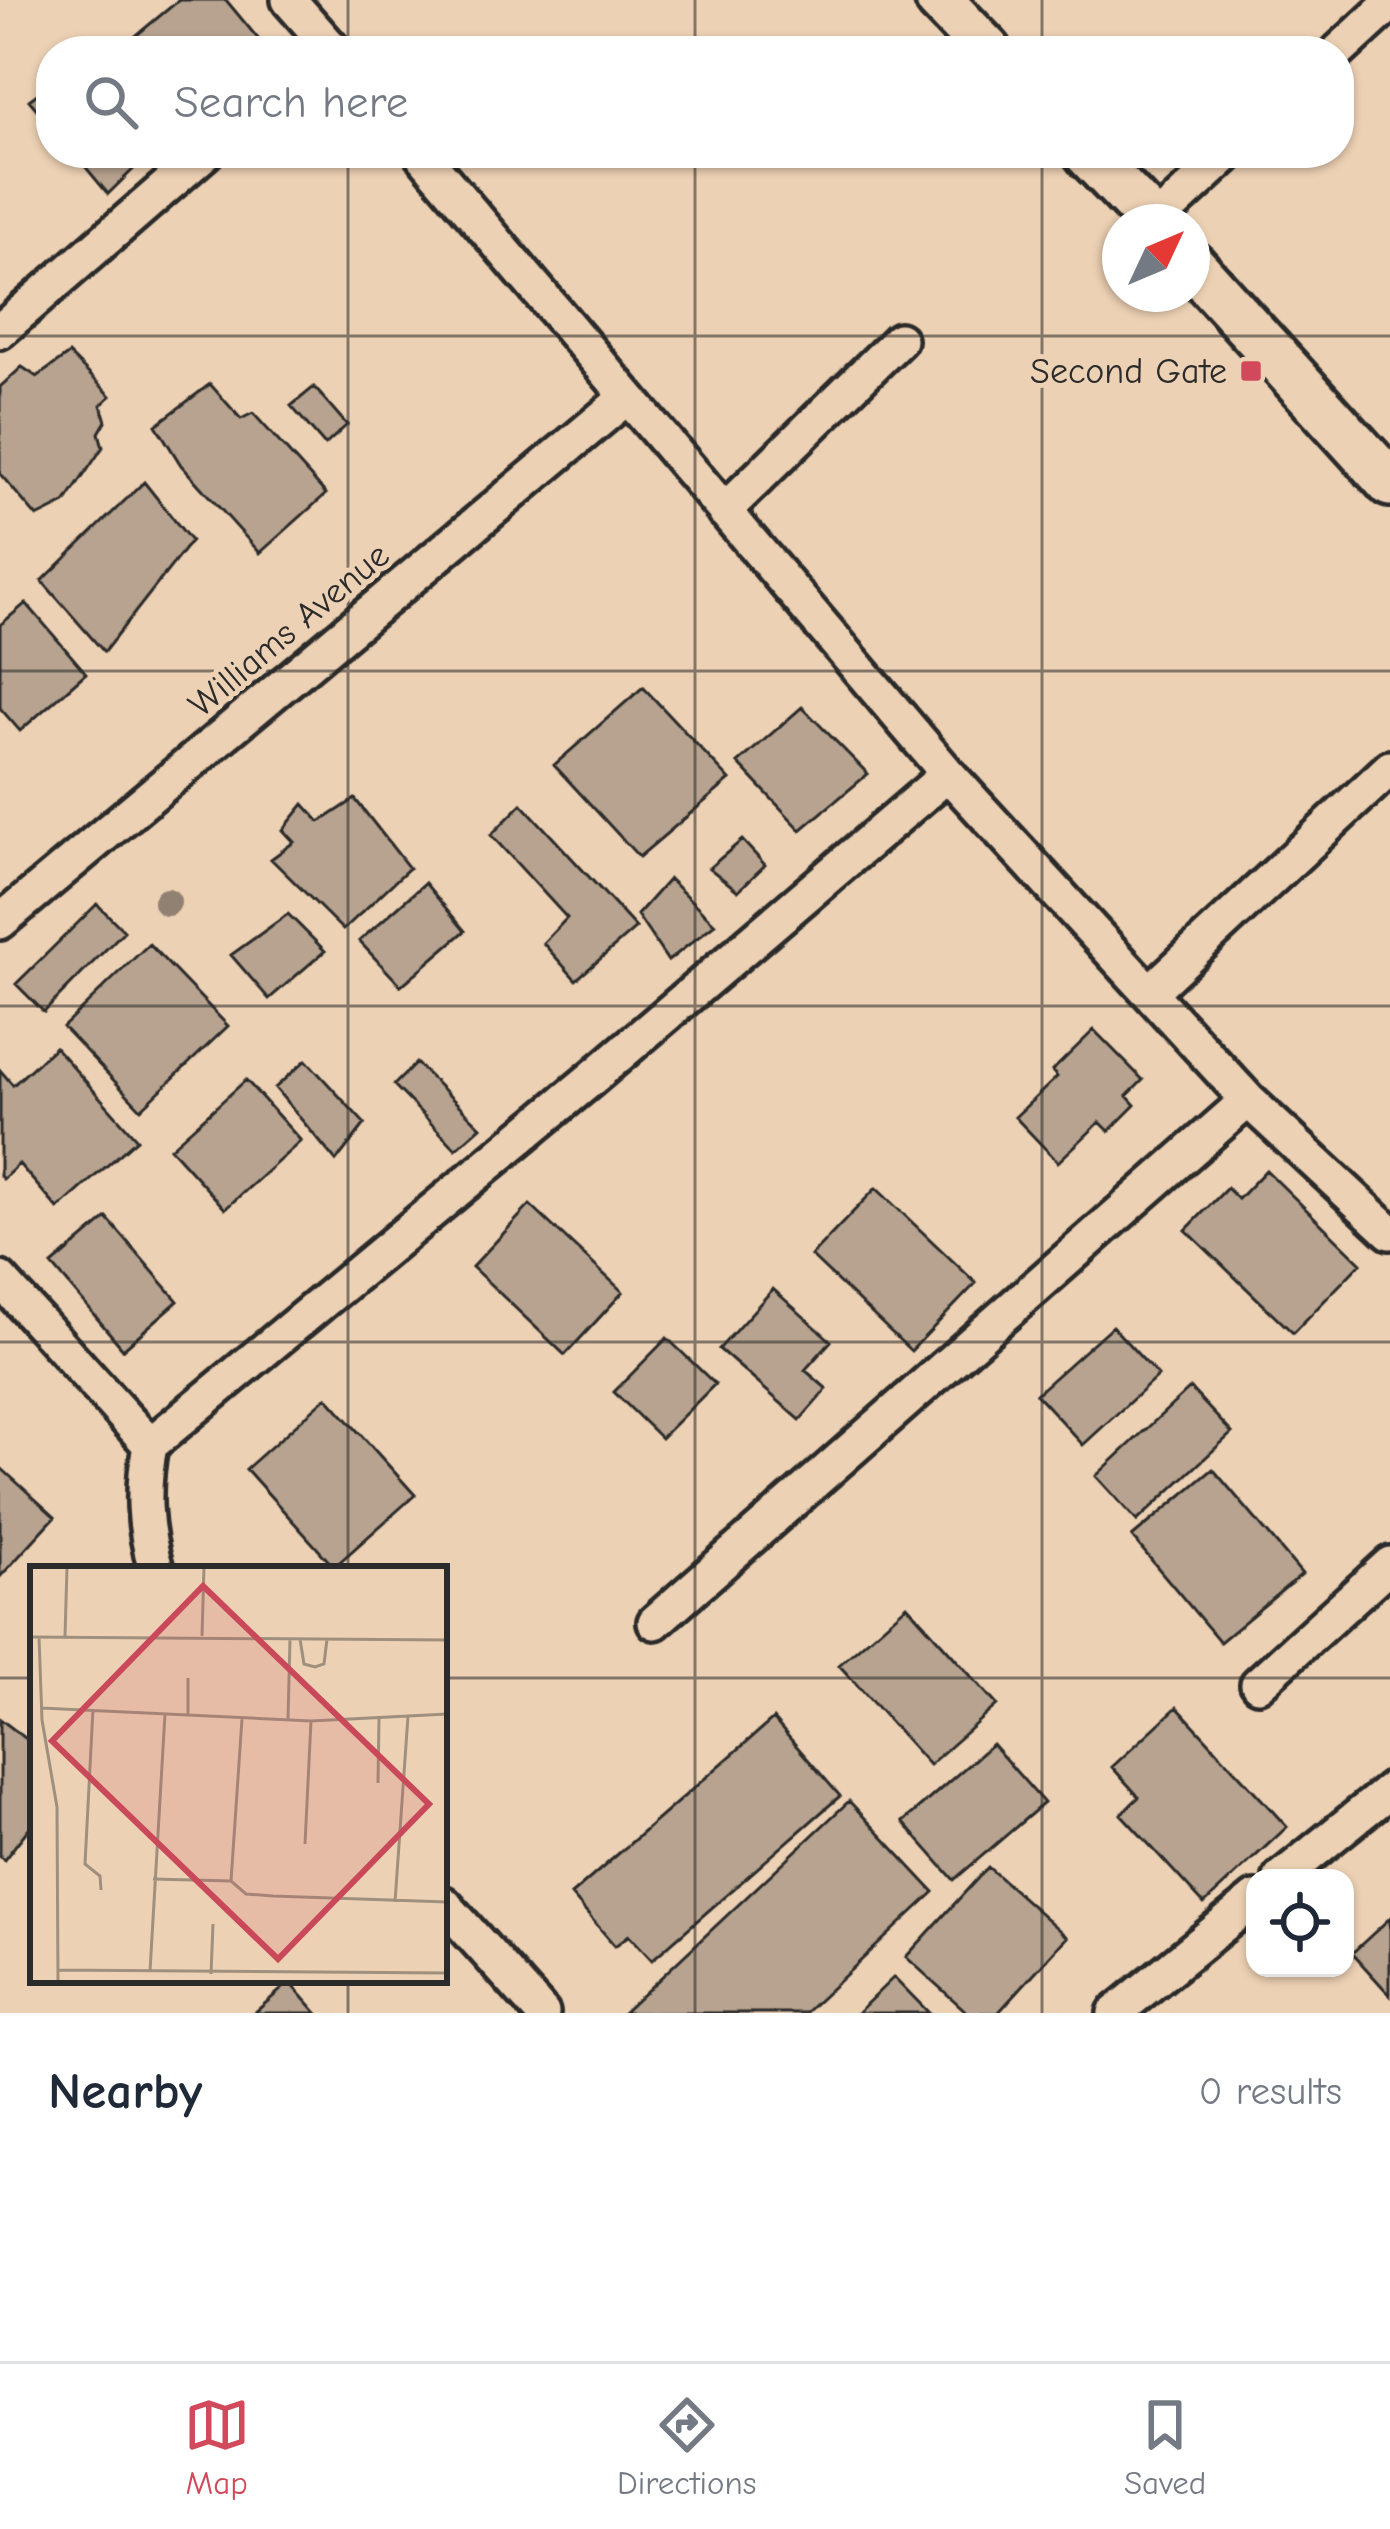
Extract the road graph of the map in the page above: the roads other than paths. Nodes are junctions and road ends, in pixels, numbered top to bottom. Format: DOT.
graph roads {
  1 [pos="289,0"];
  2 [pos="939,0"];
  3 [pos="1390,4"];
  4 [pos="318,36"];
  5 [pos="974,36"];
  6 [pos="1354,37"];
  7 [pos="188,168"];
  8 [pos="434,168"];
  9 [pos="1102,168"];
  10 [pos="1213,168"];
  11 [pos="1137,204"];
  12 [pos="1174,204"];
  13 [pos="1210,285"];
  14 [pos="0,331"];
  15 [pos="899,340"];
  16 [pos="627,397"];
  17 [pos="1390,483"];
  18 [pos="724,512"];
  19 [pos="1390,768"];
  20 [pos="948,774"];
  21 [pos="0,922"];
  22 [pos="1150,992"];
  23 [pos="1248,1100"];
  24 [pos="1390,1232"];
  25 [pos="0,1279"];
  26 [pos="150,1444"];
  27 [pos="1390,1564"];
  28 [pos="156,1566"];
  29 [pos="656,1622"];
  30 [pos="1258,1684"];
  31 [pos="1390,1790"];
  32 [pos="1292,1869"];
  33 [pos="1246,1906"];
  34 [pos="447,1907"];
  35 [pos="542,2013"];
  36 [pos="1115,2013"];
  1 -- 4 [label="street"];
  2 -- 5 [label="main road"];
  3 -- 6 [label="street"];
  7 -- 14 [label="street"];
  8 -- 16 [label="street"];
  9 -- 11 [label="main road"];
  10 -- 12 [label="street"];
  13 -- 17 [label="main road"];
  15 -- 18 [label="street"];
  16 -- 18 [label="street"];
  16 -- 21 [label="street, Williams Avenue"];
  18 -- 20 [label="street"];
  19 -- 22 [label="street"];
  20 -- 22 [label="street"];
  20 -- 26 [label="street"];
  22 -- 23 [label="street"];
  23 -- 24 [label="street"];
  23 -- 29 [label="street"];
  25 -- 26 [label="street"];
  26 -- 28 [label="street"];
  27 -- 30 [label="street"];
  31 -- 32 [label="street"];
  33 -- 36 [label="street"];
  34 -- 35 [label="street"];
}
